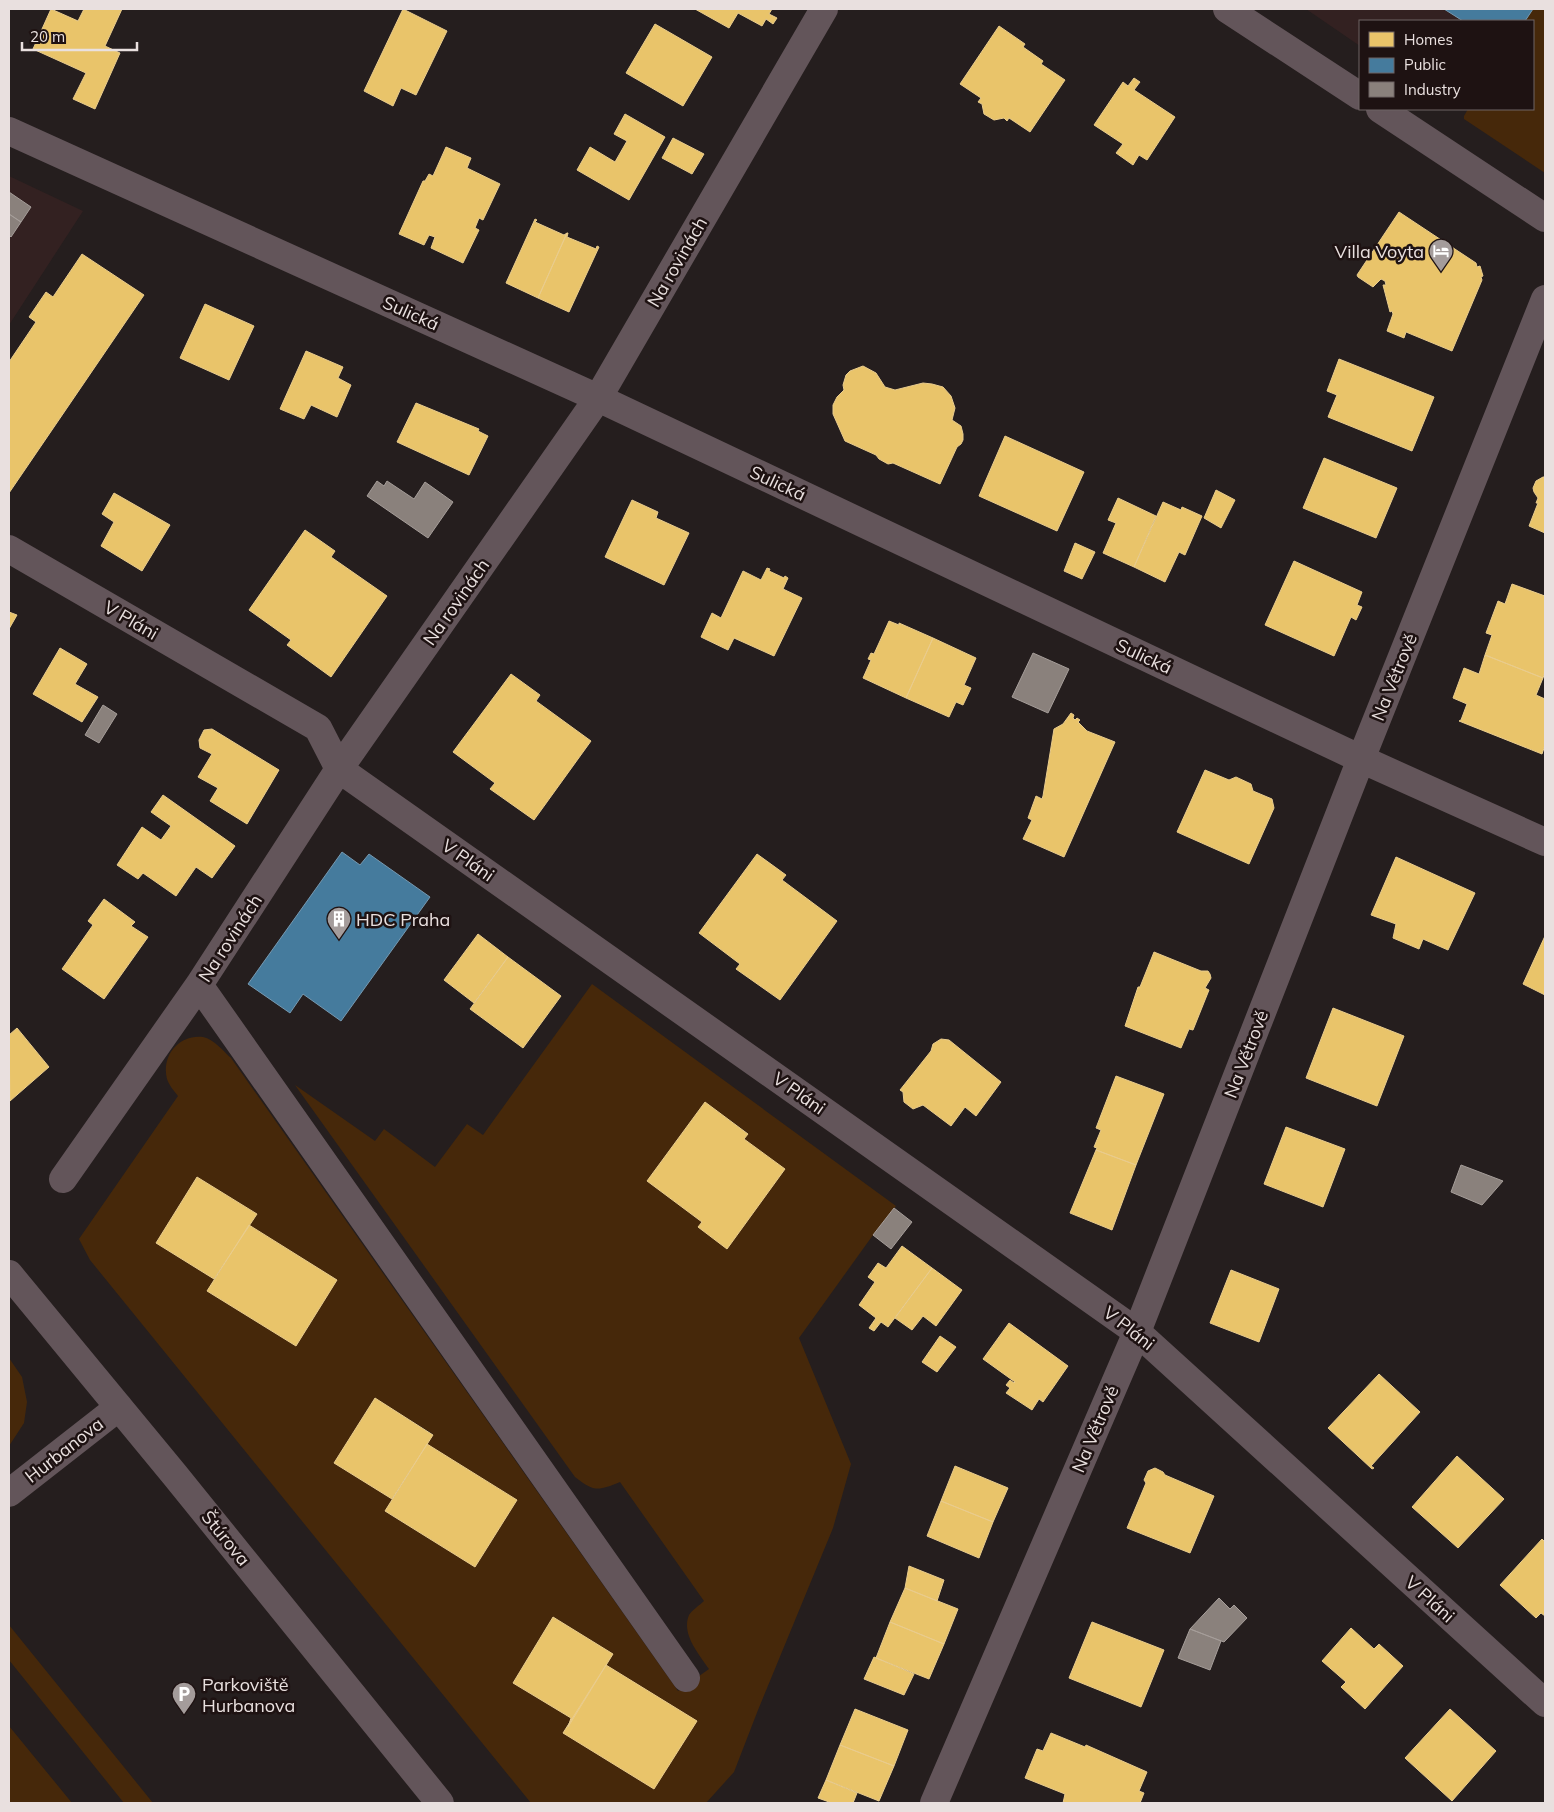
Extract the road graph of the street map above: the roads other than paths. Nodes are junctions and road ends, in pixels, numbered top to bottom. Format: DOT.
graph roads {
  1 [pos="824,9"];
  2 [pos="1227,9"];
  3 [pos="1359,95"];
  4 [pos="1382,110"];
  5 [pos="9,131"];
  6 [pos="1545,218"];
  7 [pos="1545,299"];
  8 [pos="598,398"];
  9 [pos="9,549"];
  10 [pos="1361,759"];
  11 [pos="339,769"];
  12 [pos="1545,842"];
  13 [pos="200,985"];
  14 [pos="63,1179"];
  15 [pos="9,1274"];
  16 [pos="1137,1332"];
  17 [pos="119,1407"];
  18 [pos="9,1493"];
  19 [pos="686,1678"];
  20 [pos="1545,1703"];
  21 [pos="440,1803"];
  22 [pos="934,1803"];
  1 -- 8 [label="street, Na rovinách"];
  2 -- 3 [label="street"];
  4 -- 6 [label="street"];
  5 -- 8 [label="street, Sulická"];
  7 -- 10 [label="street, Na Větrově"];
  8 -- 10 [label="street, Sulická"];
  8 -- 11 [label="street, Na rovinách"];
  9 -- 11 [label="street, V Pláni"];
  10 -- 12 [label="street, Sulická"];
  10 -- 16 [label="street, Na Větrově"];
  11 -- 13 [label="street, Na rovinách"];
  11 -- 16 [label="street, V Pláni"];
  13 -- 14 [label="street, Na rovinách"];
  13 -- 19 [label="street"];
  15 -- 17 [label="street, Štúrova"];
  16 -- 20 [label="street, V Pláni"];
  16 -- 22 [label="street, Na Větrově"];
  17 -- 18 [label="street, Hurbanova"];
  17 -- 21 [label="street, Štúrova"];
}
